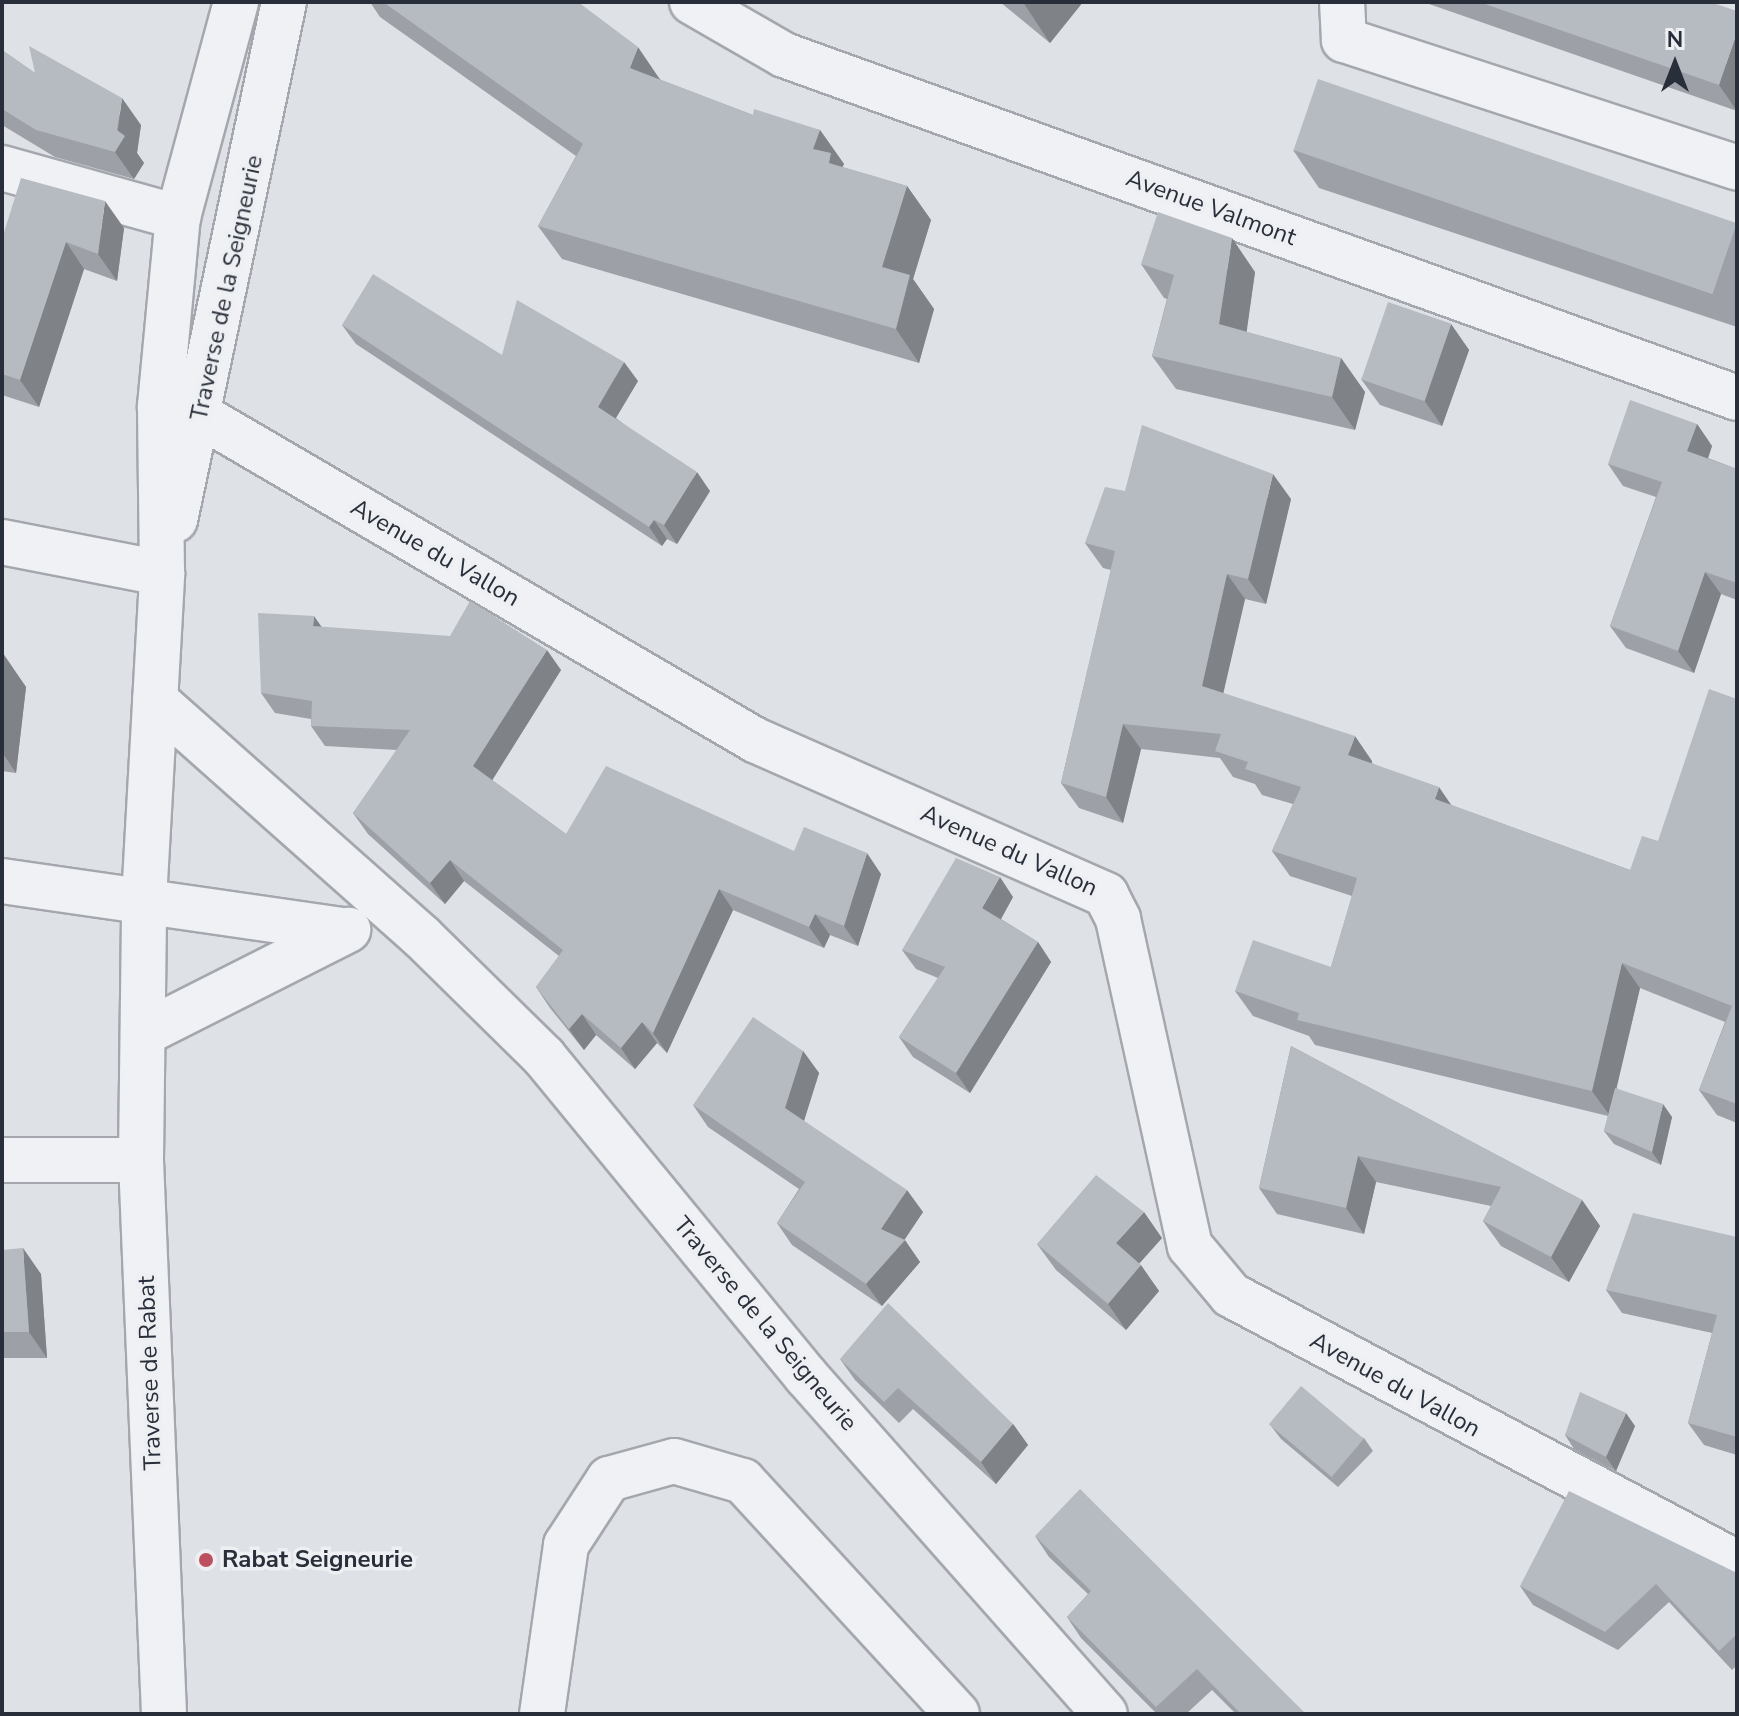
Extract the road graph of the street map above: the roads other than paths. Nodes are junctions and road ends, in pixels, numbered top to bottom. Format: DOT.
graph roads {
  1 [pos="236,2"];
  2 [pos="284,2"];
  3 [pos="692,2"];
  4 [pos="1342,2"];
  5 [pos="2,168"];
  6 [pos="1737,168"];
  7 [pos="178,217"];
  8 [pos="1737,398"];
  9 [pos="160,406"];
  10 [pos="201,416"];
  11 [pos="2,542"];
  12 [pos="162,573"];
  13 [pos="155,700"];
  14 [pos="2,881"];
  15 [pos="144,900"];
  16 [pos="340,930"];
  17 [pos="422,937"];
  18 [pos="144,1033"];
  19 [pos="2,1160"];
  20 [pos="141,1160"];
  21 [pos="1737,1563"];
  22 [pos="164,1714"];
  23 [pos="542,1714"];
  24 [pos="957,1714"];
  25 [pos="1105,1714"];
  1 -- 7 [label="street, Traverse de la Seigneurie"];
  2 -- 10 [label="street, Traverse de la Seigneurie"];
  3 -- 8 [label="street, Avenue Valmont"];
  4 -- 6 [label="street"];
  5 -- 7 [label="street"];
  7 -- 9 [label="street, Traverse de la Seigneurie"];
  9 -- 10 [label="street, Avenue du Vallon"];
  9 -- 12 [label="street, Traverse de la Seigneurie"];
  10 -- 12 [label="street, Traverse de la Seigneurie"];
  10 -- 21 [label="street, Avenue du Vallon"];
  11 -- 12 [label="street"];
  12 -- 13 [label="street, Traverse de la Seigneurie"];
  13 -- 15 [label="street, Traverse de la Seigneurie"];
  13 -- 17 [label="street, Traverse de la Seigneurie"];
  14 -- 15 [label="street"];
  15 -- 16 [label="street"];
  15 -- 18 [label="street, Traverse de la Seigneurie"];
  16 -- 17 [label="street"];
  16 -- 18 [label="street"];
  17 -- 25 [label="street, Traverse de la Seigneurie"];
  18 -- 20 [label="street, Traverse de Rabat"];
  19 -- 20 [label="street"];
  20 -- 22 [label="street, Traverse de Rabat"];
  23 -- 24 [label="street"];
}
